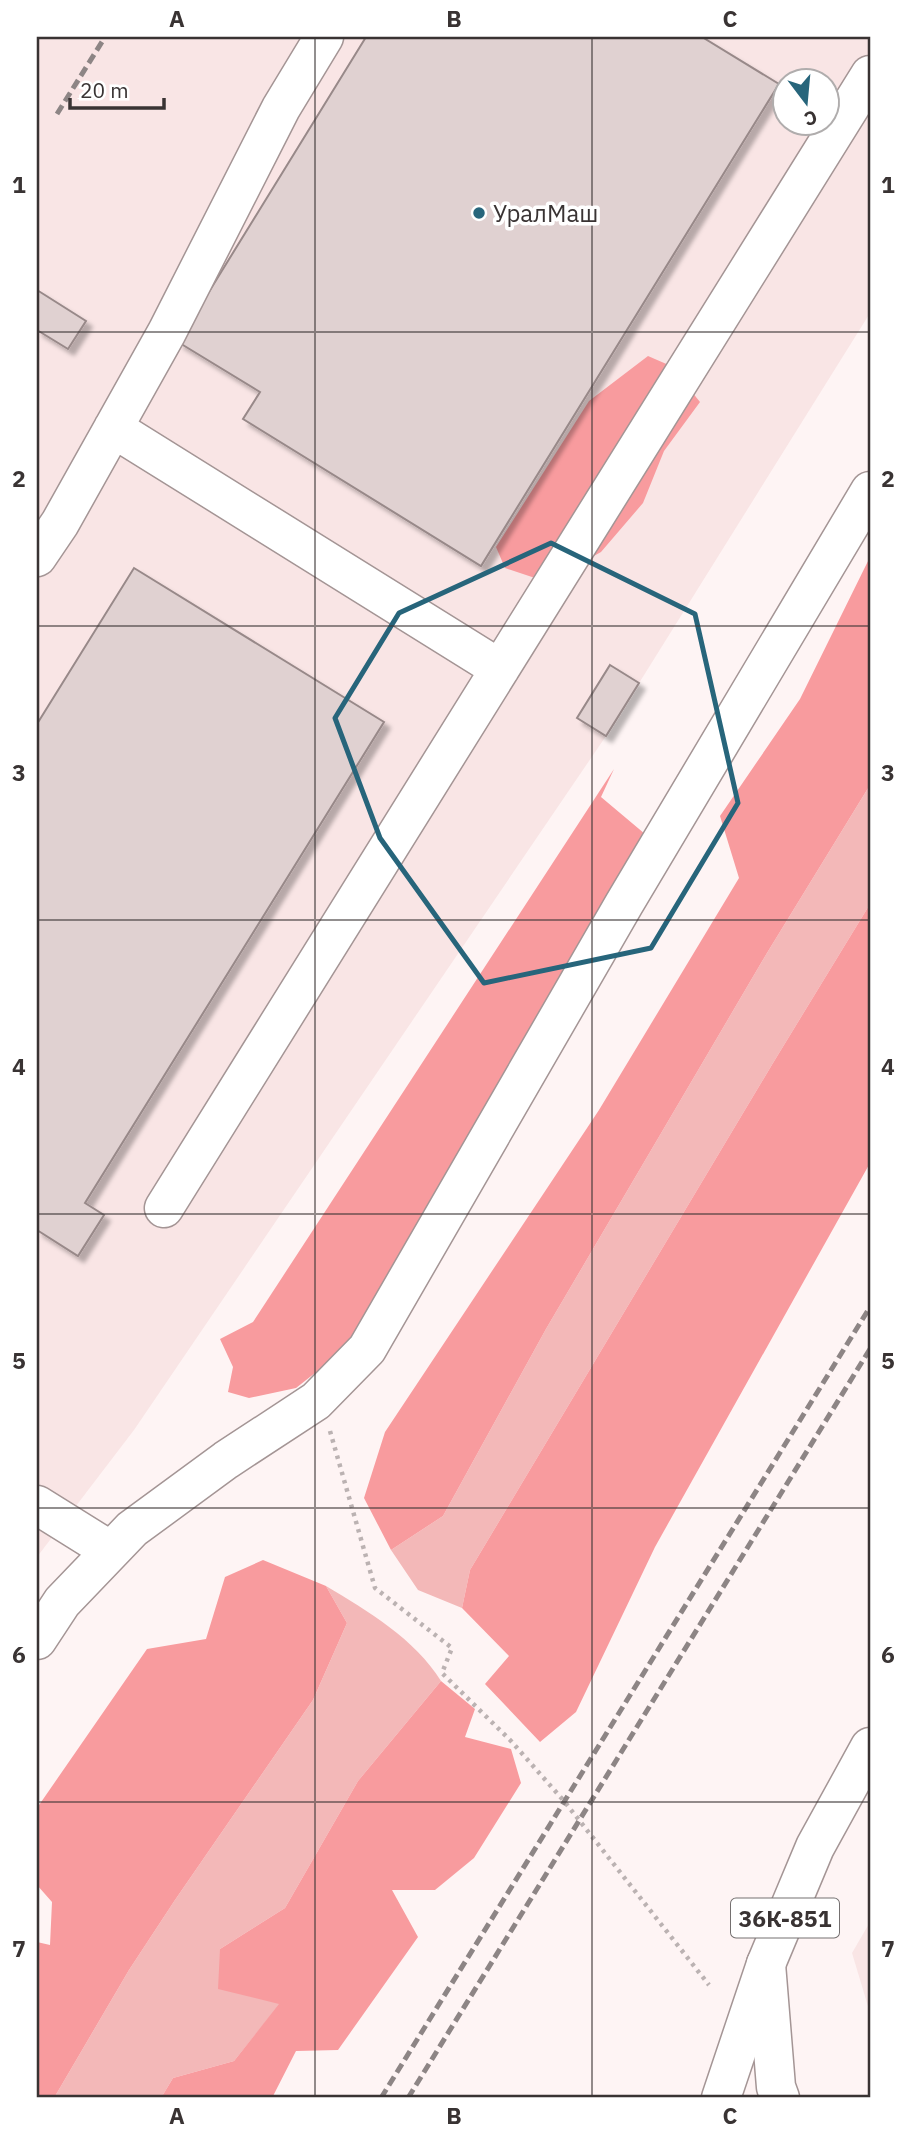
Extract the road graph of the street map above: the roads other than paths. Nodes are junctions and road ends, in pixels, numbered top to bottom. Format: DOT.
graph roads {
  1 [pos="324,37"];
  2 [pos="870,75"];
  3 [pos="113,428"];
  4 [pos="870,491"];
  5 [pos="37,557"];
  6 [pos="500,669"];
  7 [pos="164,1208"];
  8 [pos="37,1505"];
  9 [pos="111,1550"];
  10 [pos="37,1640"];
  11 [pos="870,1747"];
  12 [pos="766,1964"];
  13 [pos="721,2098"];
  14 [pos="780,2098"];
  1 -- 3 [label="street"];
  2 -- 6 [label="street"];
  3 -- 5 [label="street"];
  3 -- 6 [label="street"];
  4 -- 9 [label="street"];
  6 -- 7 [label="street"];
  8 -- 9 [label="street"];
  9 -- 10 [label="street"];
  11 -- 12 [label="street, 36К-851"];
  12 -- 13 [label="street, 36К-851"];
  12 -- 14 [label="street"];
}
